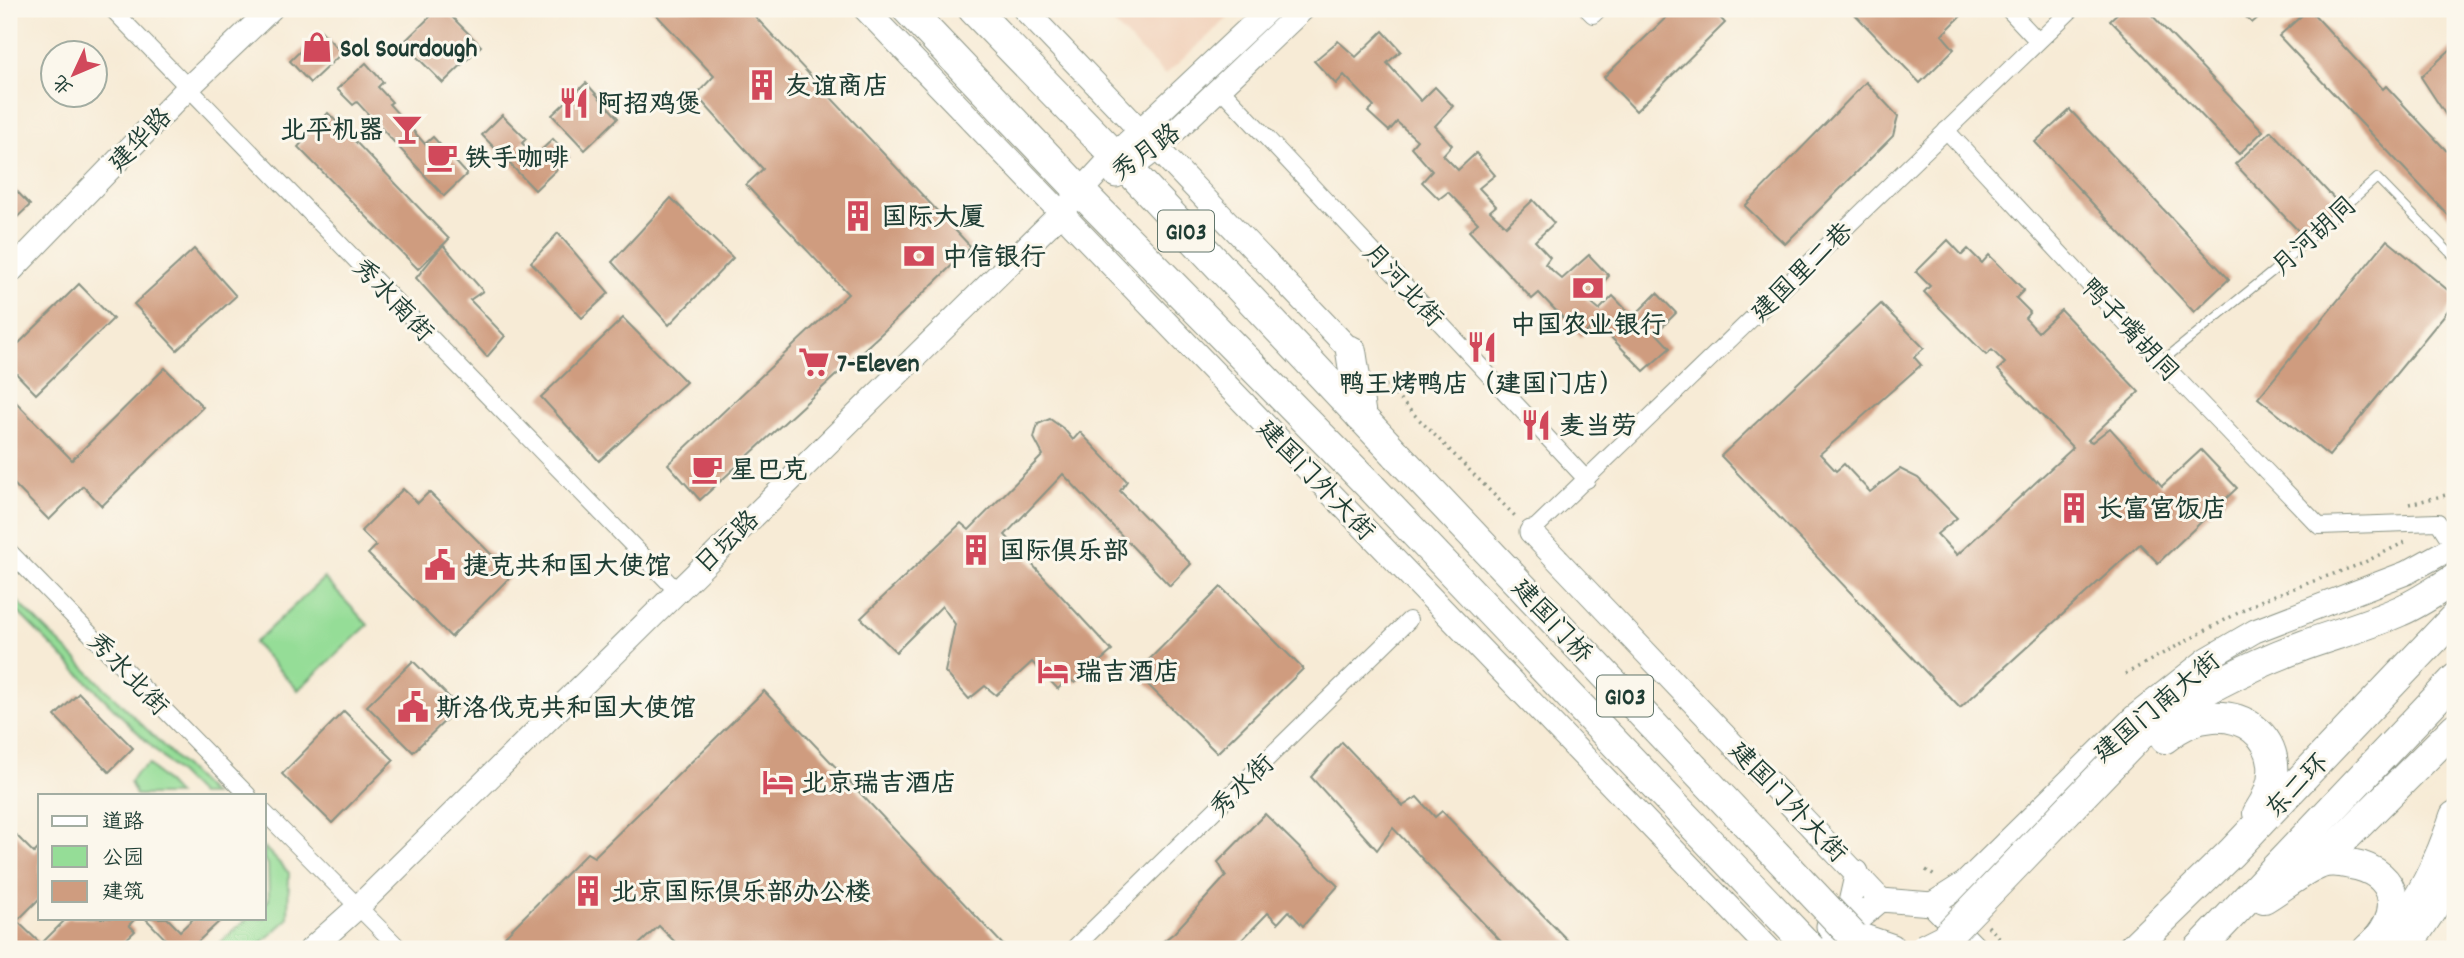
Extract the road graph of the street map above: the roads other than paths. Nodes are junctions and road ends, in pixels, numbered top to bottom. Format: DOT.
graph roads {
  1 [pos="112,9"];
  2 [pos="271,9"];
  3 [pos="866,9"];
  4 [pos="907,9"];
  5 [pos="973,9"];
  6 [pos="1024,9"];
  7 [pos="1269,9"];
  8 [pos="1303,9"];
  9 [pos="2008,9"];
  10 [pos="2072,9"];
  11 [pos="2038,41"];
  12 [pos="190,87"];
  13 [pos="1221,89"];
  14 [pos="1946,130"];
  15 [pos="1140,131"];
  16 [pos="1156,149"];
  17 [pos="1121,163"];
  18 [pos="1071,203"];
  19 [pos="2455,258"];
  20 [pos="9,273"];
  21 [pos="1351,351"];
  22 [pos="2161,362"];
  23 [pos="1361,417"];
  24 [pos="1587,480"];
  25 [pos="1371,487"];
  26 [pos="1531,532"];
  27 [pos="2455,546"];
  28 [pos="9,551"];
  29 [pos="2455,579"];
  30 [pos="676,590"];
  31 [pos="2455,617"];
  32 [pos="1409,621"];
  33 [pos="2455,679"];
  34 [pos="2455,728"];
  35 [pos="2148,741"];
  36 [pos="247,794"];
  37 [pos="266,813"];
  38 [pos="2455,816"];
  39 [pos="2231,853"];
  40 [pos="2320,863"];
  41 [pos="2455,868"];
  42 [pos="1857,872"];
  43 [pos="1881,900"];
  44 [pos="1932,904"];
  45 [pos="358,907"];
  46 [pos="2225,923"];
  47 [pos="1859,942"];
  48 [pos="311,949"];
  49 [pos="400,949"];
  50 [pos="1073,949"];
  51 [pos="1769,949"];
  52 [pos="1798,949"];
  53 [pos="1811,949"];
  54 [pos="1823,949"];
  55 [pos="1891,949"];
  56 [pos="1924,949"];
  57 [pos="1959,949"];
  58 [pos="1976,949"];
  59 [pos="2132,949"];
  60 [pos="2199,949"];
  61 [pos="2368,949"];
  62 [pos="2385,949"];
  63 [pos="2409,949"];
  1 -- 12 [label="street, 秀水南街"];
  2 -- 12 [label="street, 建华路"];
  3 -- 18 [label="street, 建国门外大街"];
  4 -- 18 [label="highway, 建国门外大街 / G103"];
  5 -- 17 [label="highway, G103"];
  6 -- 15 [label="street"];
  7 -- 15 [label="street, 秀月路"];
  8 -- 13 [label="street, 秀月路"];
  9 -- 11 [label="street"];
  10 -- 11 [label="street, 建国里二巷"];
  11 -- 14 [label="street, 建国里二巷"];
  12 -- 20 [label="street, 建华路"];
  12 -- 30 [label="street, 秀水南街"];
  13 -- 16 [label="street, 秀月路"];
  13 -- 24 [label="street, 月河北街"];
  14 -- 22 [label="street, 鸭子嘴胡同"];
  14 -- 24 [label="street, 建国里二巷"];
  15 -- 16 [label="street"];
  15 -- 17 [label="street, 秀月路"];
  16 -- 17 [label="street, 秀月路"];
  16 -- 21 [label="street"];
  17 -- 18 [label="street, 秀月路"];
  17 -- 23 [label="highway, G103"];
  18 -- 25 [label="highway, 建国门外大街 / G103"];
  18 -- 30 [label="street, 日坛路"];
  18 -- 51 [label="street, 建国门外大街"];
  19 -- 22 [label="lane, 月河胡同"];
  21 -- 23 [label="highway"];
  22 -- 27 [label="street, 鸭子嘴胡同"];
  23 -- 47 [label="highway, 建国门桥 / G103, bridge"];
  24 -- 26 [label="street, 建国里二巷"];
  25 -- 53 [label="highway, 建国门桥 / G103, bridge"];
  26 -- 42 [label="street, 建国门外大街"];
  27 -- 44 [label="street, 建国门南大街"];
  28 -- 36 [label="street, 秀水北街"];
  29 -- 35 [label="highway"];
  30 -- 45 [label="street, 日坛路"];
  31 -- 39 [label="highway, 东二环"];
  32 -- 50 [label="street, 秀水街"];
  33 -- 46 [label="highway, 东二环"];
  34 -- 40 [label="highway"];
  35 -- 39 [label="highway"];
  35 -- 56 [label="highway, bridge"];
  35 -- 57 [label="highway"];
  37 -- 45 [label="street"];
  38 -- 62 [label="highway"];
  39 -- 59 [label="highway, 东二环"];
  40 -- 46 [label="highway"];
  40 -- 61 [label="highway"];
  41 -- 63 [label="street"];
  42 -- 43 [label="street, 建国门外大街"];
  42 -- 52 [label="street"];
  43 -- 44 [label="street"];
  43 -- 54 [label="street"];
  44 -- 58 [label="street"];
  45 -- 48 [label="street, 日坛路"];
  45 -- 49 [label="street"];
  46 -- 60 [label="highway, 东二环"];
  47 -- 55 [label="highway"];
}
